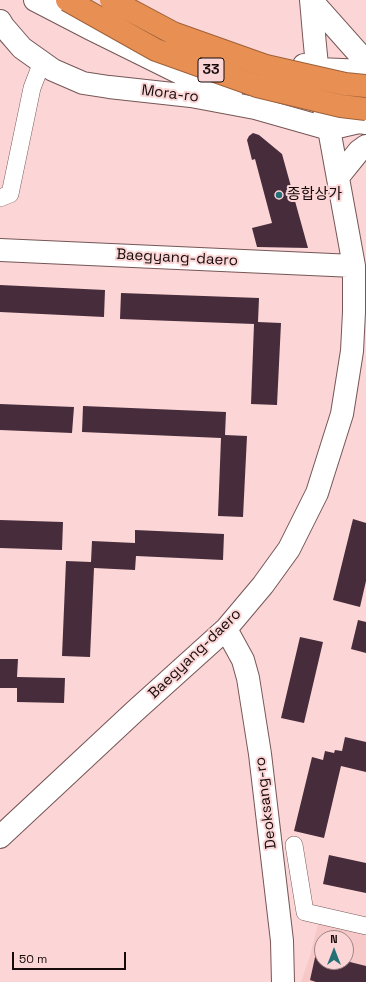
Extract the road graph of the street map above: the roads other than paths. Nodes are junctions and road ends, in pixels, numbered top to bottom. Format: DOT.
graph roads {
  1 [pos="35,0"];
  2 [pos="67,0"];
  3 [pos="110,0"];
  4 [pos="120,0"];
  5 [pos="311,0"];
  6 [pos="0,21"];
  7 [pos="366,60"];
  8 [pos="42,62"];
  9 [pos="318,68"];
  10 [pos="366,71"];
  11 [pos="366,86"];
  12 [pos="364,118"];
  13 [pos="326,120"];
  14 [pos="366,146"];
  15 [pos="338,177"];
  16 [pos="0,198"];
  17 [pos="0,250"];
  18 [pos="354,266"];
  19 [pos="226,629"];
  20 [pos="0,837"];
  21 [pos="294,845"];
  22 [pos="366,926"];
  23 [pos="283,982"];
  1 -- 13 [label="main road, Mora-ro"];
  2 -- 12 [label="highway, Mora-ro / 33, bridge"];
  3 -- 11 [label="highway, 33, bridge"];
  4 -- 9 [label="main road"];
  5 -- 7 [label="main road"];
  5 -- 9 [label="main road, Baegyang-daero"];
  6 -- 8 [label="main road, Mora-ro"];
  8 -- 13 [label="main road, Mora-ro"];
  8 -- 16 [label="street"];
  9 -- 10 [label="main road"];
  9 -- 13 [label="main road, Baegyang-daero"];
  12 -- 13 [label="main road, Mora-ro"];
  13 -- 15 [label="main road, Baegyang-daero"];
  14 -- 15 [label="main road"];
  15 -- 18 [label="main road, Baegyang-daero"];
  17 -- 18 [label="main road, Baegyang-daero"];
  18 -- 19 [label="main road, Baegyang-daero"];
  19 -- 20 [label="main road, Baegyang-daero"];
  19 -- 23 [label="main road, Deoksang-ro"];
  21 -- 22 [label="street, Deoksang-ro"];
}
